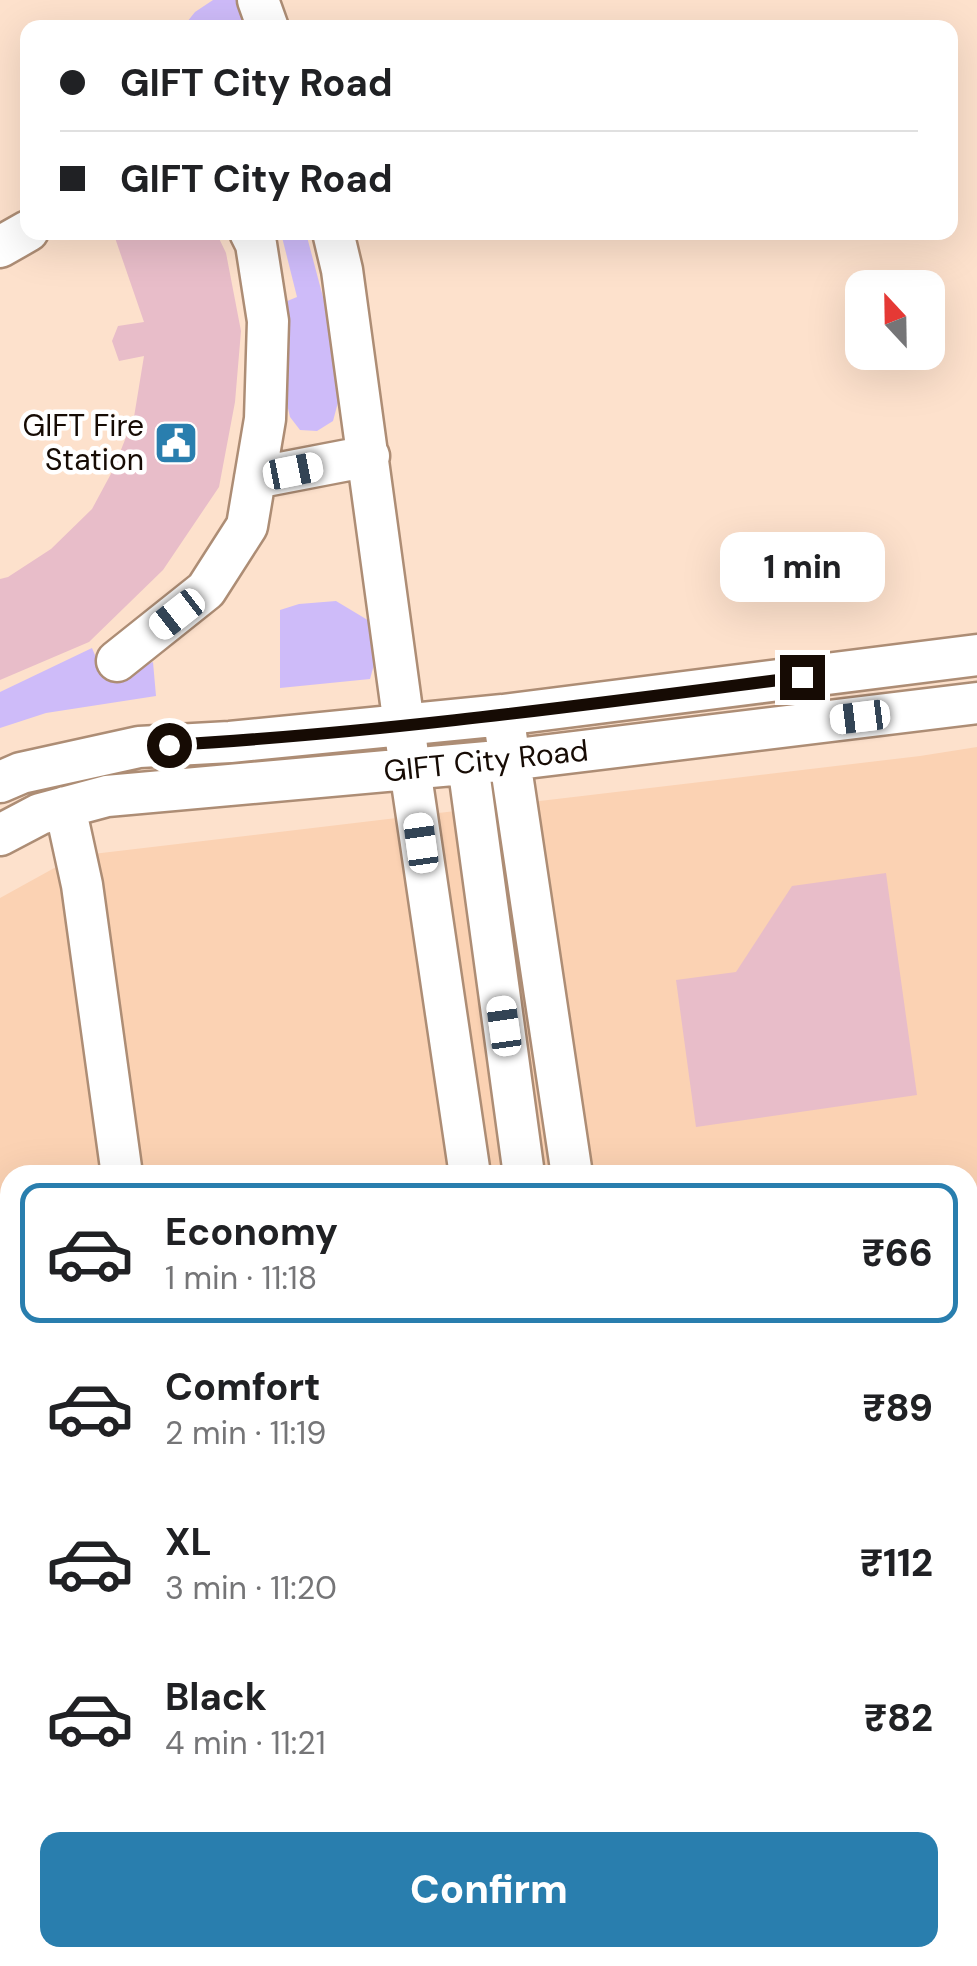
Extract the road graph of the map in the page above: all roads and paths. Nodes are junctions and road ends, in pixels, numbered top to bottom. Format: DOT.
graph roads {
  1 [pos="254,240"];
  2 [pos="335,240"];
  3 [pos="368,456"];
  4 [pos="255,478"];
  5 [pos="977,655"];
  6 [pos="117,660"];
  7 [pos="977,702"];
  8 [pos="503,715"];
  9 [pos="406,724"];
  10 [pos="510,760"];
  11 [pos="468,764"];
  12 [pos="410,770"];
  13 [pos="0,782"];
  14 [pos="65,807"];
  15 [pos="0,835"];
  16 [pos="121,1165"];
  17 [pos="469,1165"];
  18 [pos="523,1165"];
  19 [pos="571,1165"];
  1 -- 4 [label="street"];
  2 -- 3 [label="street"];
  3 -- 4 [label="street"];
  3 -- 9 [label="street"];
  4 -- 6 [label="street"];
  5 -- 8 [label="street, GIFT City Road"];
  7 -- 10 [label="street, GIFT City Road"];
  8 -- 9 [label="street, GIFT City Road"];
  8 -- 10 [label="street"];
  9 -- 12 [label="street"];
  9 -- 13 [label="street, GIFT City Road"];
  10 -- 11 [label="street, GIFT City Road"];
  10 -- 19 [label="street"];
  11 -- 12 [label="street, GIFT City Road"];
  11 -- 18 [label="street"];
  12 -- 14 [label="street, GIFT City Road"];
  12 -- 17 [label="street"];
  14 -- 15 [label="street, GIFT City Road"];
  14 -- 16 [label="street"];
}
